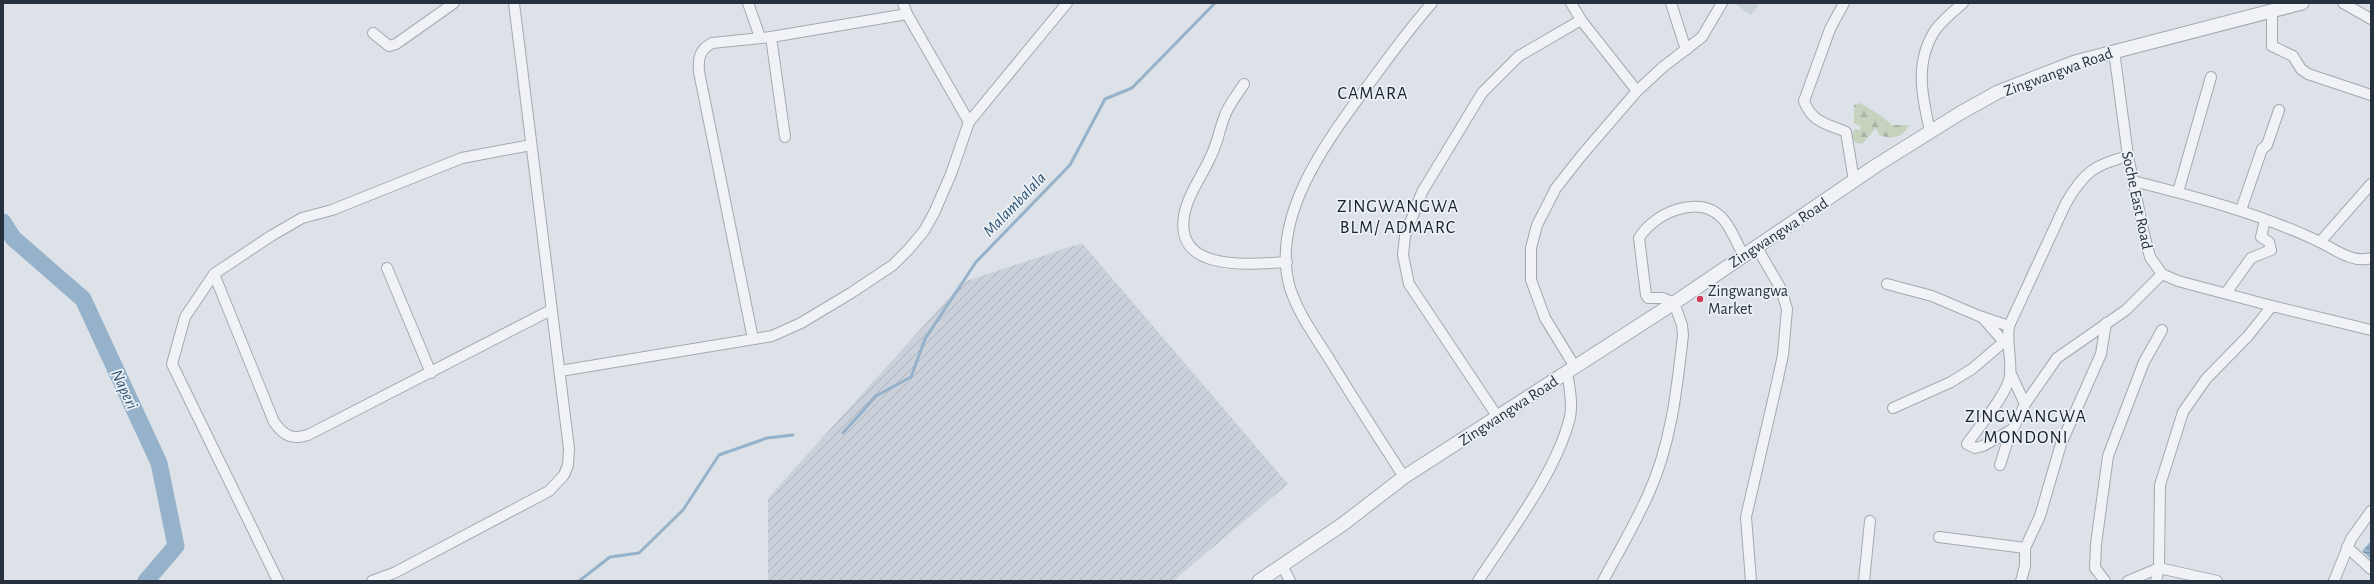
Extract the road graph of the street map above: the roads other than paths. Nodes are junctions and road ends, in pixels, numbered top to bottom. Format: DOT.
graph roads {
  1 [pos="454,3"];
  2 [pos="514,3"];
  3 [pos="748,3"];
  4 [pos="903,3"];
  5 [pos="1067,3"];
  6 [pos="1432,3"];
  7 [pos="1571,3"];
  8 [pos="1671,3"];
  9 [pos="1722,3"];
  10 [pos="1844,3"];
  11 [pos="1963,3"];
  12 [pos="2302,3"];
  13 [pos="2343,3"];
  14 [pos="2272,11"];
  15 [pos="907,14"];
  16 [pos="2371,19"];
  17 [pos="1581,20"];
  18 [pos="373,32"];
  19 [pos="766,37"];
  20 [pos="1686,50"];
  21 [pos="2114,51"];
  22 [pos="2211,77"];
  23 [pos="1244,84"];
  24 [pos="1637,91"];
  25 [pos="2371,94"];
  26 [pos="2279,110"];
  27 [pos="969,122"];
  28 [pos="1930,131"];
  29 [pos="785,137"];
  30 [pos="531,145"];
  31 [pos="2128,156"];
  32 [pos="1854,181"];
  33 [pos="2133,181"];
  34 [pos="2371,184"];
  35 [pos="2178,192"];
  36 [pos="2241,210"];
  37 [pos="2265,220"];
  38 [pos="2320,242"];
  39 [pos="1756,246"];
  40 [pos="1743,254"];
  41 [pos="2371,258"];
  42 [pos="1286,262"];
  43 [pos="387,268"];
  44 [pos="214,274"];
  45 [pos="2162,274"];
  46 [pos="1887,284"];
  47 [pos="2226,293"];
  48 [pos="1674,302"];
  49 [pos="2272,306"];
  50 [pos="551,310"];
  51 [pos="1982,317"];
  52 [pos="2106,323"];
  53 [pos="2009,326"];
  54 [pos="2162,330"];
  55 [pos="2371,330"];
  56 [pos="753,339"];
  57 [pos="2005,341"];
  58 [pos="1571,369"];
  59 [pos="560,371"];
  60 [pos="2010,372"];
  61 [pos="431,373"];
  62 [pos="2025,404"];
  63 [pos="1893,408"];
  64 [pos="1497,416"];
  65 [pos="2010,430"];
  66 [pos="2000,465"];
  67 [pos="1404,477"];
  68 [pos="2371,511"];
  69 [pos="1870,521"];
  70 [pos="1939,537"];
  71 [pos="2347,547"];
  72 [pos="2024,548"];
  73 [pos="2159,568"];
  74 [pos="2371,569"];
  75 [pos="1286,576"];
  76 [pos="278,581"];
  77 [pos="372,581"];
  78 [pos="1259,581"];
  79 [pos="1478,581"];
  80 [pos="1603,581"];
  81 [pos="1751,581"];
  82 [pos="1864,581"];
  83 [pos="2021,581"];
  84 [pos="2105,581"];
  85 [pos="2128,581"];
  86 [pos="2156,581"];
  87 [pos="2217,581"];
  88 [pos="2334,581"];
  1 -- 18 [label="street"];
  2 -- 30 [label="street"];
  3 -- 19 [label="street"];
  4 -- 15 [label="street"];
  5 -- 27 [label="street"];
  6 -- 42 [label="street"];
  7 -- 17 [label="street"];
  8 -- 20 [label="street"];
  9 -- 20 [label="street"];
  10 -- 32 [label="street"];
  11 -- 28 [label="street"];
  12 -- 14 [label="street, Zingwangwa Road"];
  13 -- 16 [label="street"];
  14 -- 21 [label="street, Zingwangwa Road"];
  14 -- 25 [label="street"];
  15 -- 19 [label="street"];
  15 -- 27 [label="street"];
  17 -- 24 [label="street"];
  17 -- 64 [label="street"];
  19 -- 29 [label="street"];
  19 -- 56 [label="street"];
  20 -- 24 [label="street"];
  21 -- 28 [label="street, Zingwangwa Road"];
  21 -- 31 [label="street, Soche East Road"];
  22 -- 35 [label="street"];
  23 -- 42 [label="street"];
  24 -- 58 [label="street"];
  26 -- 36 [label="street"];
  27 -- 56 [label="street"];
  28 -- 32 [label="street, Zingwangwa Road"];
  30 -- 44 [label="street"];
  30 -- 50 [label="street"];
  31 -- 33 [label="street, Soche East Road"];
  31 -- 53 [label="street"];
  32 -- 39 [label="street, Zingwangwa Road"];
  33 -- 35 [label="street"];
  33 -- 45 [label="street, Soche East Road"];
  34 -- 38 [label="street"];
  35 -- 36 [label="street"];
  36 -- 37 [label="street"];
  37 -- 38 [label="street"];
  37 -- 47 [label="street"];
  38 -- 41 [label="street"];
  39 -- 40 [label="street, Zingwangwa Road"];
  39 -- 81 [label="street"];
  40 -- 48 [label="street, Zingwangwa Road"];
  40 -- 48 [label="street"];
  42 -- 67 [label="street"];
  43 -- 61 [label="street"];
  44 -- 61 [label="street"];
  44 -- 76 [label="street"];
  45 -- 47 [label="street"];
  45 -- 52 [label="street"];
  46 -- 51 [label="street"];
  47 -- 49 [label="street"];
  48 -- 58 [label="street, Zingwangwa Road"];
  48 -- 80 [label="street"];
  49 -- 55 [label="street"];
  49 -- 73 [label="street"];
  50 -- 59 [label="street"];
  50 -- 61 [label="street"];
  51 -- 53 [label="street"];
  51 -- 57 [label="street"];
  52 -- 62 [label="street"];
  52 -- 72 [label="street"];
  53 -- 57 [label="street"];
  54 -- 84 [label="street"];
  56 -- 59 [label="street"];
  57 -- 60 [label="street"];
  57 -- 63 [label="street"];
  58 -- 64 [label="street, Zingwangwa Road"];
  58 -- 79 [label="street"];
  59 -- 77 [label="street"];
  60 -- 62 [label="street"];
  60 -- 65 [label="street"];
  62 -- 65 [label="street"];
  64 -- 67 [label="street, Zingwangwa Road"];
  65 -- 66 [label="street"];
  67 -- 75 [label="street, Zingwangwa Road"];
  68 -- 71 [label="street"];
  69 -- 82 [label="street"];
  70 -- 72 [label="street"];
  71 -- 74 [label="street"];
  71 -- 88 [label="street"];
  72 -- 83 [label="street"];
  73 -- 85 [label="street"];
  73 -- 86 [label="street"];
  73 -- 87 [label="street"];
  75 -- 78 [label="street, Zingwangwa Road"];
}
